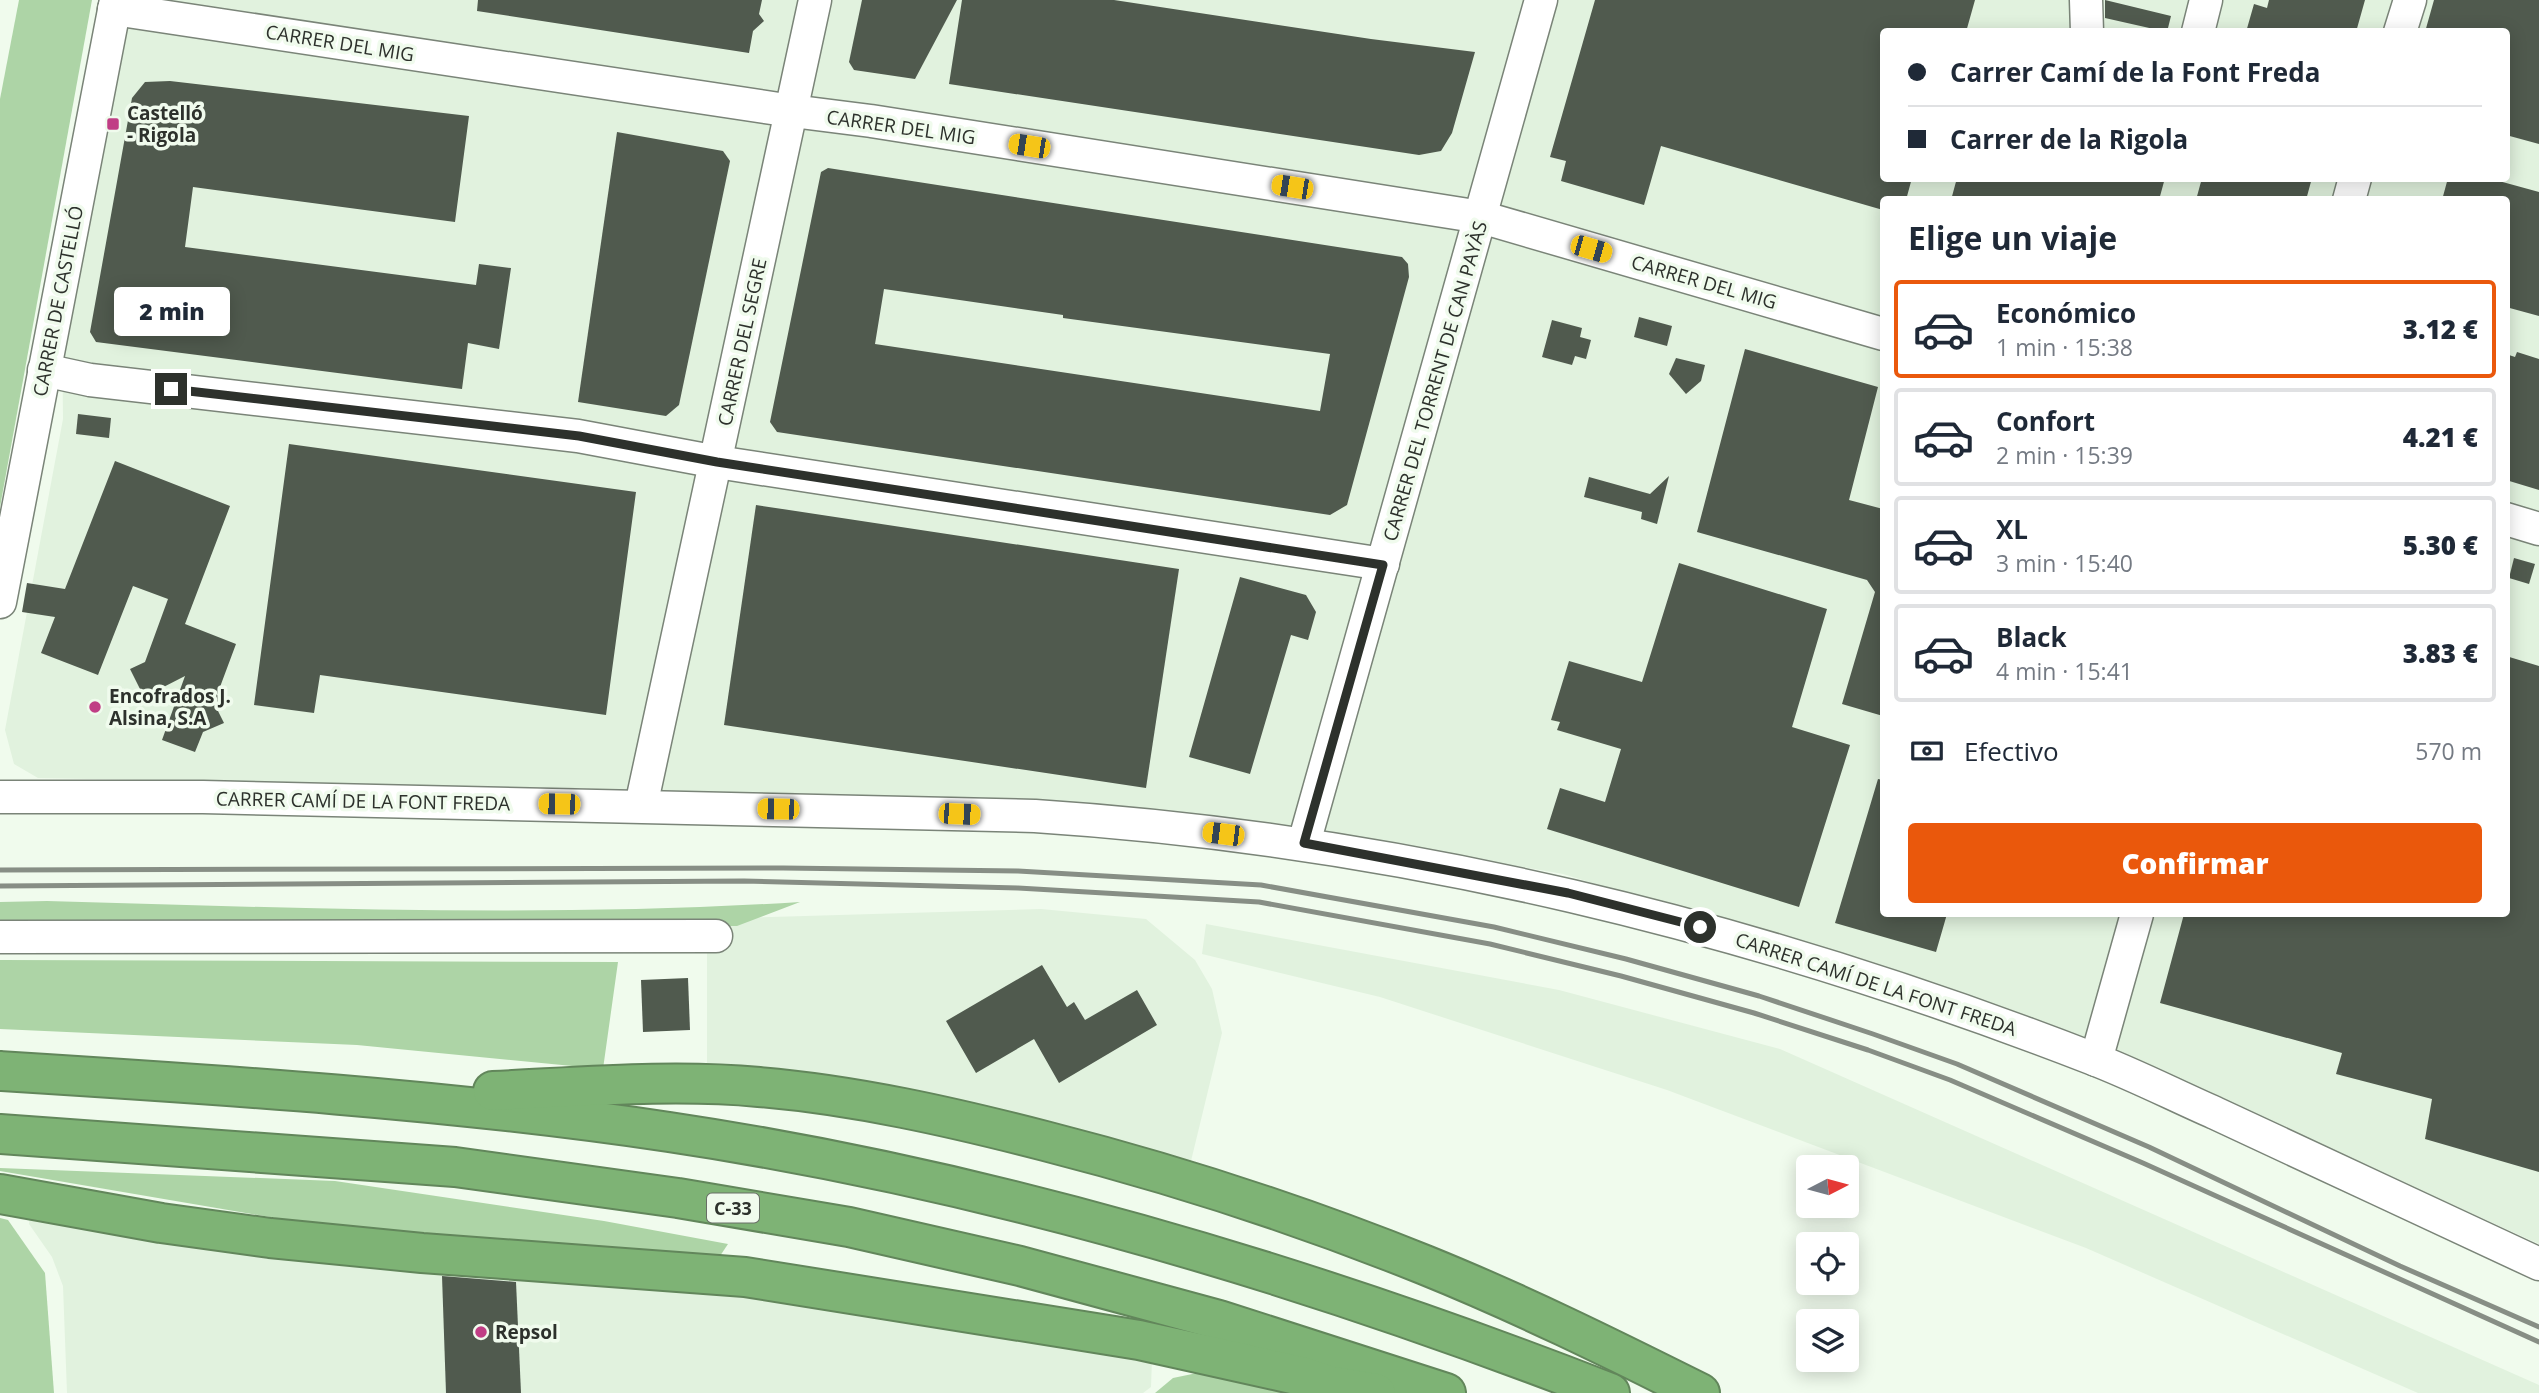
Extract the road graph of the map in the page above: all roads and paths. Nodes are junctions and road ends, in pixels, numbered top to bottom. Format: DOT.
graph roads {
  1 [pos="815,0"];
  2 [pos="1541,0"];
  3 [pos="2086,0"];
  4 [pos="2206,0"];
  5 [pos="2410,0"];
  6 [pos="115,5"];
  7 [pos="2087,28"];
  8 [pos="2199,28"];
  9 [pos="2401,28"];
  10 [pos="792,111"];
  11 [pos="1481,217"];
  12 [pos="1880,333"];
  13 [pos="44,370"];
  14 [pos="717,462"];
  15 [pos="2510,520"];
  16 [pos="2539,529"];
  17 [pos="1383,565"];
  18 [pos="0,602"];
  19 [pos="0,797"];
  20 [pos="641,806"];
  21 [pos="1304,843"];
  22 [pos="2136,917"];
  23 [pos="716,936"];
  24 [pos="0,937"];
  25 [pos="2096,1060"];
  26 [pos="0,1071"];
  27 [pos="370,1098"];
  28 [pos="0,1134"];
  29 [pos="0,1194"];
  30 [pos="2539,1264"];
  31 [pos="1376,1393"];
  32 [pos="1446,1393"];
  33 [pos="1610,1393"];
  34 [pos="1700,1393"];
  1 -- 10 [label="street, CARRER DEL SEGRE"];
  2 -- 11 [label="street, CARRER DEL TORRENT DE CAN PAYÀS"];
  3 -- 7 [label="street"];
  4 -- 8 [label="street"];
  5 -- 9 [label="street"];
  6 -- 10 [label="street, CARRER DEL MIG"];
  6 -- 13 [label="street, CARRER DE CASTELLÓ"];
  10 -- 11 [label="street, CARRER DEL MIG"];
  10 -- 14 [label="street, CARRER DEL SEGRE"];
  11 -- 12 [label="street, CARRER DEL MIG"];
  11 -- 17 [label="street, CARRER DEL TORRENT DE CAN PAYÀS"];
  13 -- 14 [label="street"];
  13 -- 18 [label="street, CARRER DE CASTELLÓ"];
  14 -- 17 [label="street"];
  14 -- 20 [label="street, CARRER DEL SEGRE"];
  15 -- 16 [label="street"];
  17 -- 21 [label="street, CARRER DEL TORRENT DE CAN PAYÀS"];
  19 -- 20 [label="street, CARRER CAMÍ DE LA FONT FREDA"];
  20 -- 21 [label="street, CARRER CAMÍ DE LA FONT FREDA"];
  21 -- 25 [label="street, CARRER CAMÍ DE LA FONT FREDA"];
  22 -- 25 [label="street"];
  23 -- 24 [label="street"];
  25 -- 30 [label="street, CARRER CAMÍ DE LA FONT FREDA"];
  26 -- 27 [label="highway"];
  27 -- 33 [label="highway"];
  27 -- 34 [label="highway"];
  28 -- 32 [label="highway, C-33"];
  29 -- 31 [label="highway"];
}
